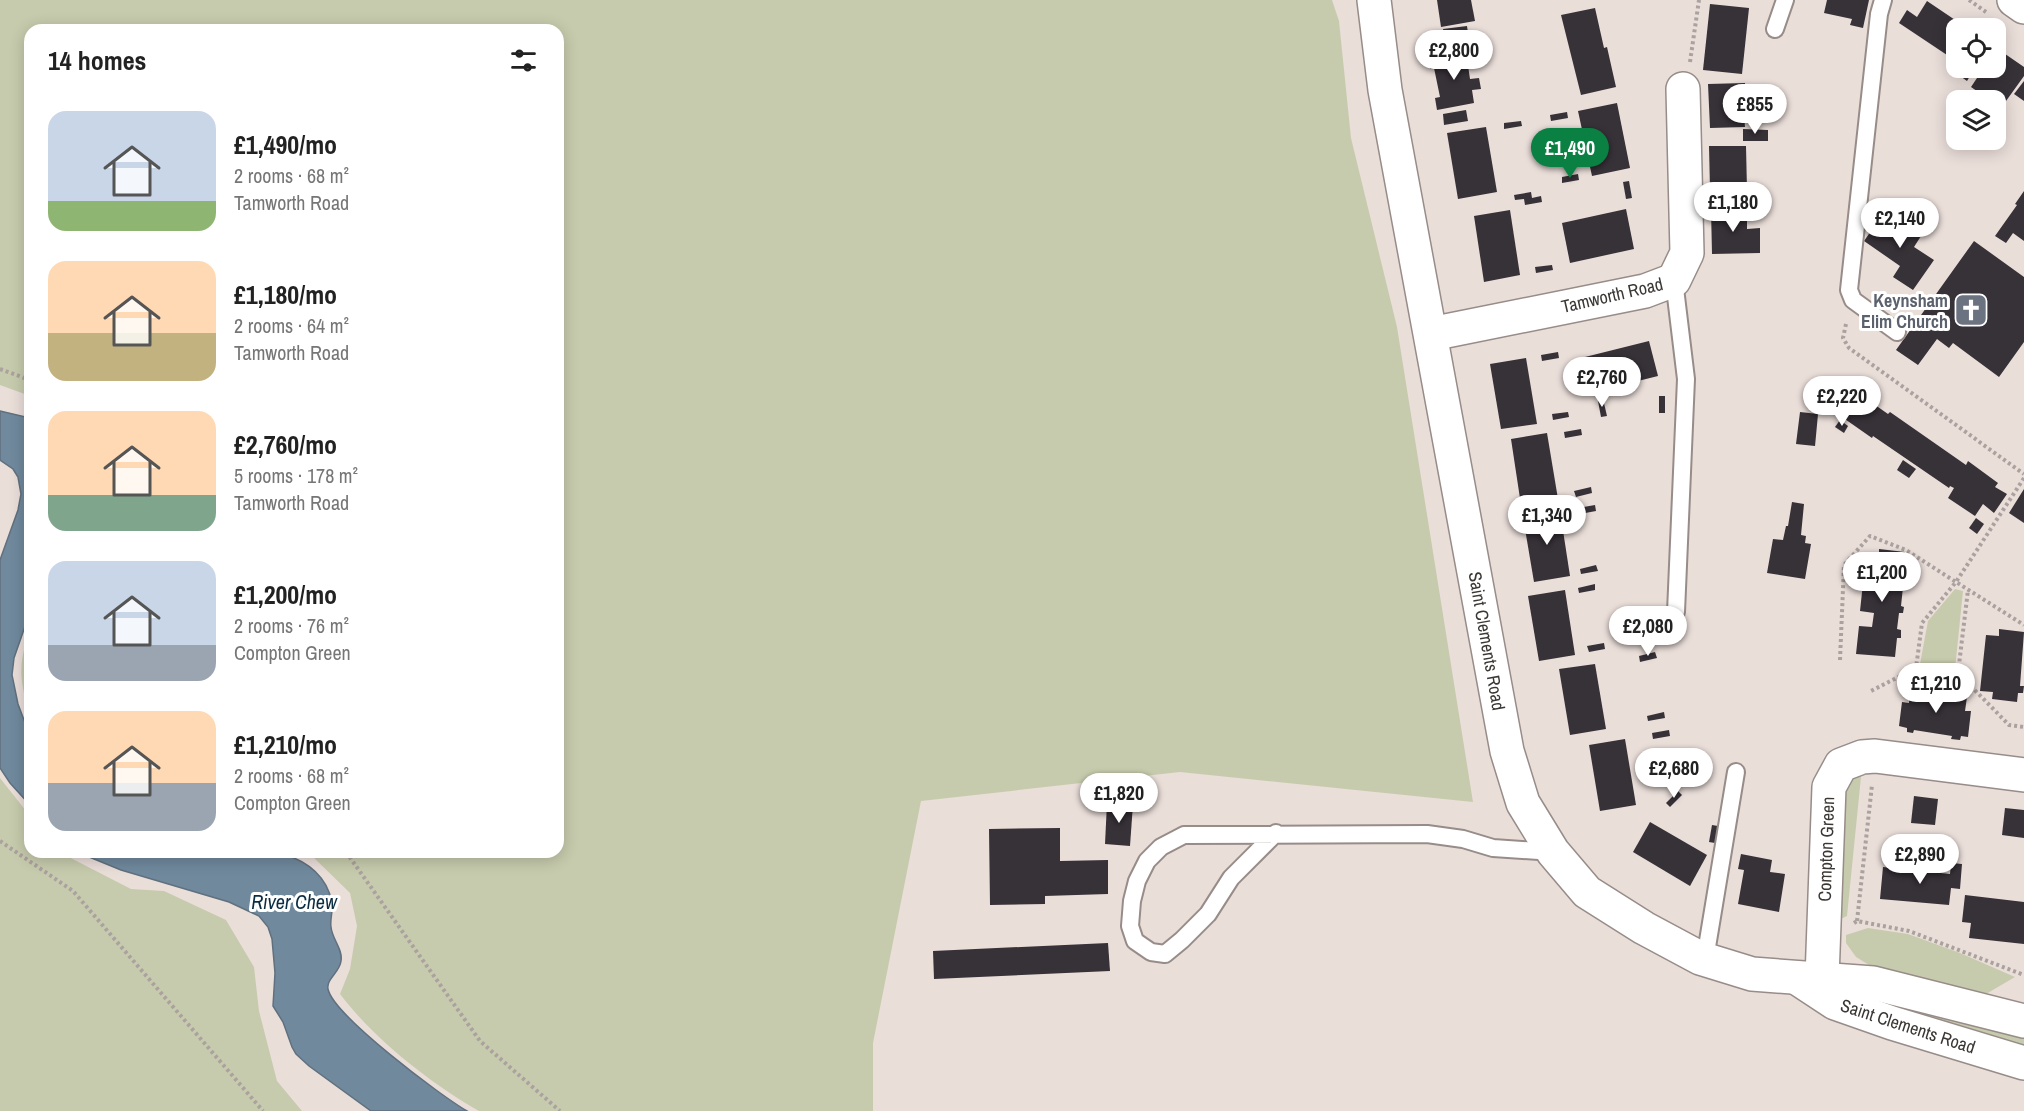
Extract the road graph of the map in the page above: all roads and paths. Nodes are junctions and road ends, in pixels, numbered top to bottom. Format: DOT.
graph roads {
  1 [pos="1374,0"];
  2 [pos="1699,0"];
  3 [pos="1785,0"];
  4 [pos="1883,0"];
  5 [pos="2014,0"];
  6 [pos="2024,7"];
  7 [pos="1775,29"];
  8 [pos="1683,89"];
  9 [pos="1674,280"];
  10 [pos="1852,300"];
  11 [pos="1897,332"];
  12 [pos="1431,334"];
  13 [pos="0,369"];
  14 [pos="24,378"];
  15 [pos="2024,476"];
  16 [pos="1956,582"];
  17 [pos="1968,590"];
  18 [pos="1676,612"];
  19 [pos="2024,625"];
  20 [pos="1840,660"];
  21 [pos="1916,668"];
  22 [pos="1958,673"];
  23 [pos="1869,692"];
  24 [pos="2024,727"];
  25 [pos="1875,756"];
  26 [pos="1736,772"];
  27 [pos="2024,775"];
  28 [pos="1276,834"];
  29 [pos="0,841"];
  30 [pos="1553,852"];
  31 [pos="24,857"];
  32 [pos="25,858"];
  33 [pos="350,858"];
  34 [pos="1857,921"];
  35 [pos="1823,943"];
  36 [pos="1705,959"];
  37 [pos="2024,975"];
  38 [pos="1809,978"];
  39 [pos="2024,1021"];
  40 [pos="2024,1063"];
  41 [pos="263,1111"];
  42 [pos="560,1111"];
  1 -- 12 [label="street, Saint Clements Road"];
  2 -- 8 [label="path"];
  3 -- 7 [label="lane"];
  4 -- 10 [label="lane"];
  5 -- 6 [label="street"];
  8 -- 9 [label="street, Tamworth Road"];
  9 -- 12 [label="street, Tamworth Road"];
  9 -- 18 [label="lane"];
  10 -- 11 [label="lane"];
  10 -- 15 [label="path"];
  12 -- 30 [label="street, Saint Clements Road"];
  13 -- 14 [label="path"];
  15 -- 16 [label="path"];
  16 -- 17 [label="path"];
  16 -- 20 [label="path"];
  16 -- 21 [label="path"];
  17 -- 19 [label="path"];
  17 -- 22 [label="path"];
  21 -- 22 [label="path"];
  21 -- 23 [label="path"];
  22 -- 24 [label="path"];
  25 -- 27 [label="street, Compton Green"];
  25 -- 34 [label="path"];
  25 -- 35 [label="street, Compton Green"];
  26 -- 36 [label="lane"];
  28 -- 28 [label="lane"];
  28 -- 30 [label="lane"];
  29 -- 31 [label="path"];
  30 -- 36 [label="street, Saint Clements Road"];
  32 -- 41 [label="path"];
  33 -- 42 [label="path"];
  34 -- 35 [label="path"];
  34 -- 37 [label="path"];
  35 -- 38 [label="street, Compton Green"];
  36 -- 38 [label="street, Saint Clements Road"];
  38 -- 39 [label="street, Saint Clements Road"];
  38 -- 40 [label="street, Saint Clements Road"];
}
